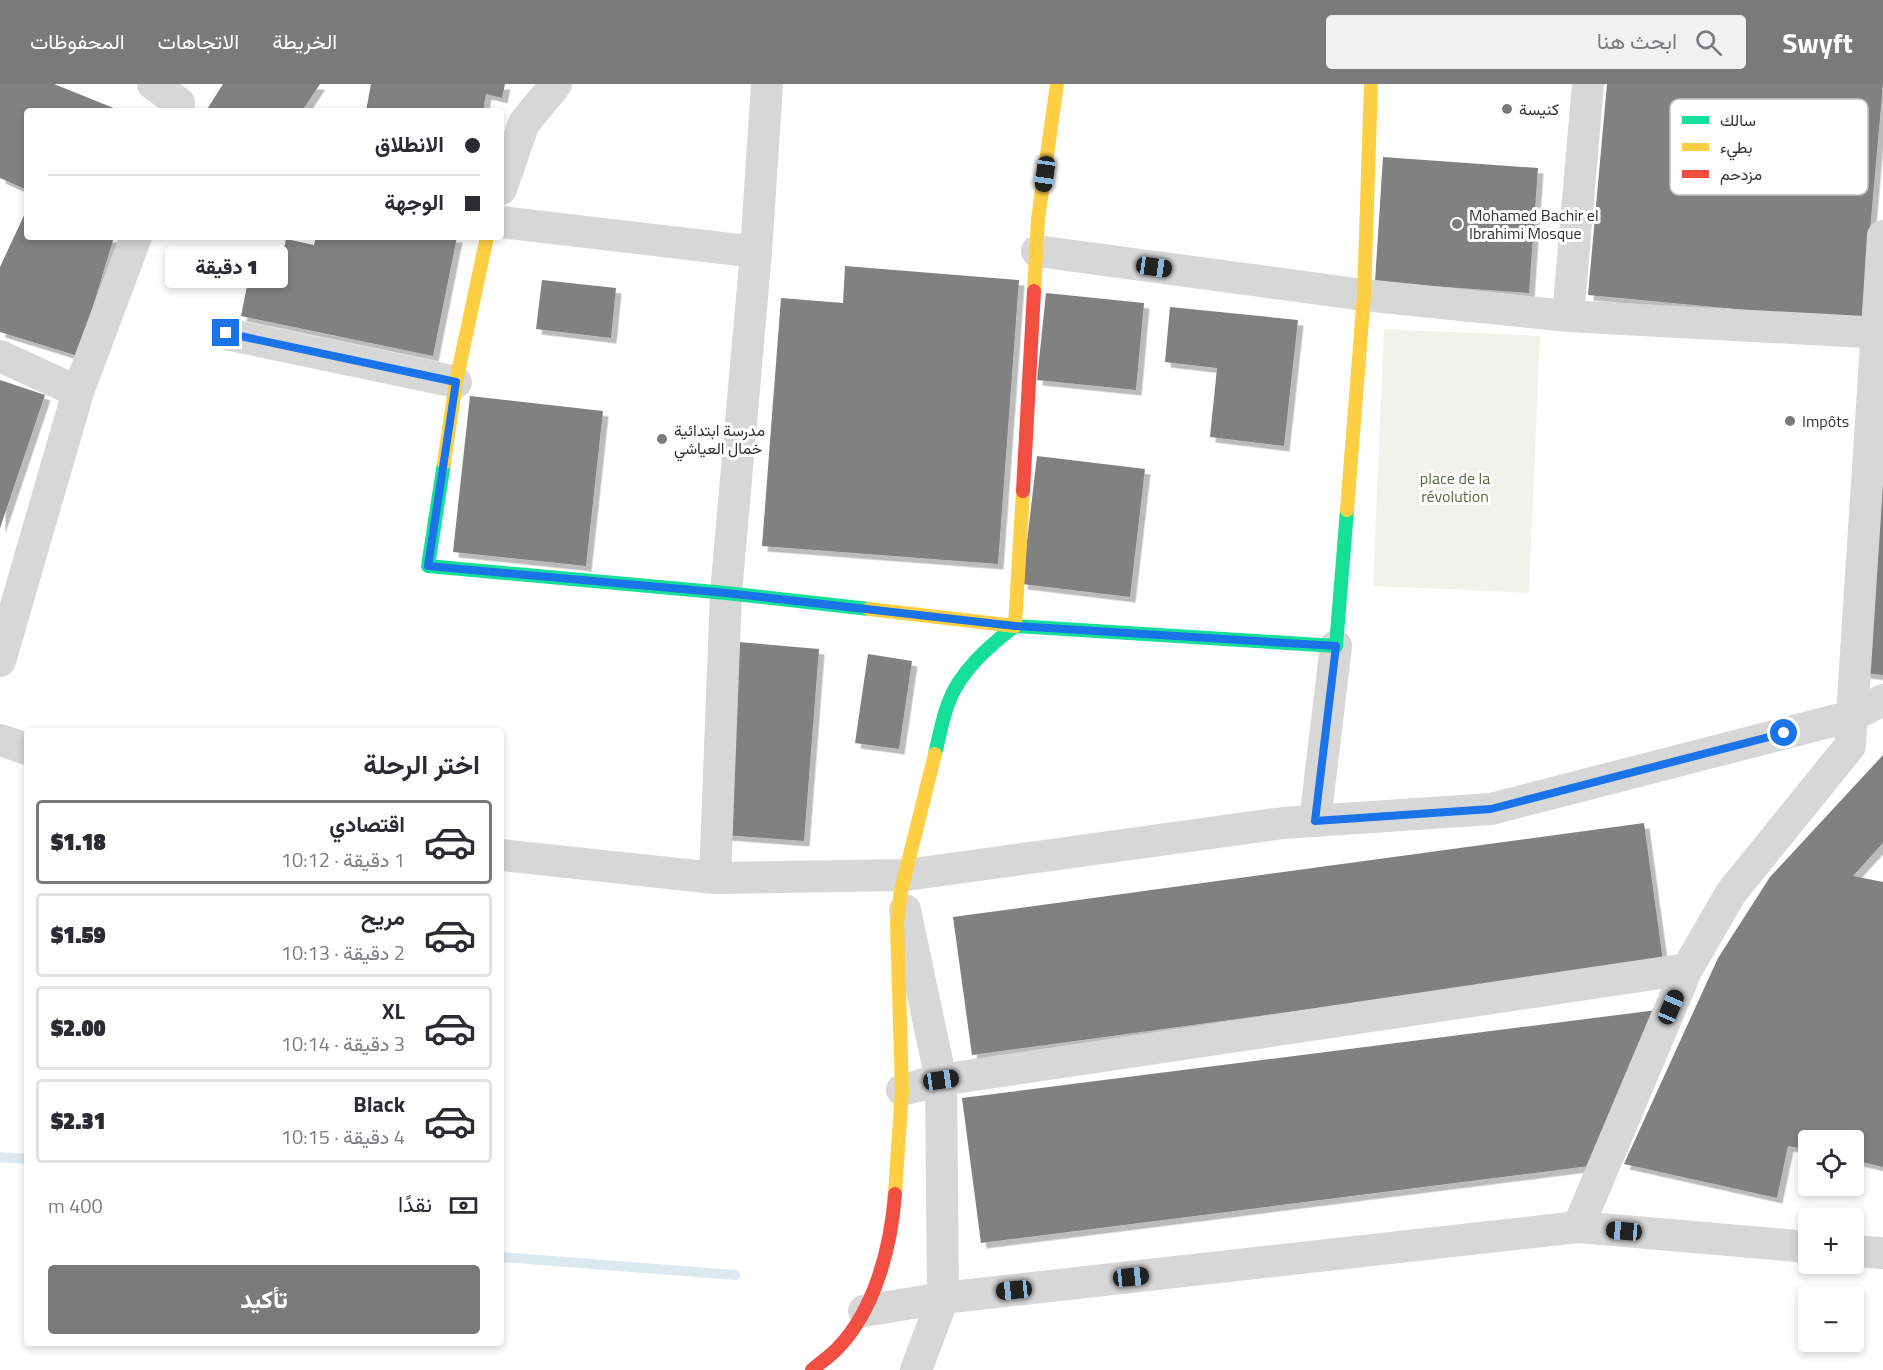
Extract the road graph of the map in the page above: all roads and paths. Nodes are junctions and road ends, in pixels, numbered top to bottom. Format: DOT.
graph roads {
  1 [pos="153,84"];
  2 [pos="556,84"];
  3 [pos="767,84"];
  4 [pos="1057,84"];
  5 [pos="1371,84"];
  6 [pos="1588,84"];
  7 [pos="183,99"];
  8 [pos="504,180"];
  9 [pos="504,222"];
  10 [pos="1883,236"];
  11 [pos="135,240"];
  12 [pos="486,240"];
  13 [pos="1037,251"];
  14 [pos="756,252"];
  15 [pos="1364,296"];
  16 [pos="1568,316"];
  17 [pos="1879,332"];
  18 [pos="226,333"];
  19 [pos="0,356"];
  20 [pos="456,382"];
  21 [pos="78,392"];
  22 [pos="726,593"];
  23 [pos="1015,626"];
  24 [pos="1336,646"];
  25 [pos="0,660"];
  26 [pos="1883,700"];
  27 [pos="1851,716"];
  28 [pos="0,740"];
  29 [pos="24,748"];
  30 [pos="1315,821"];
  31 [pos="504,855"];
  32 [pos="715,878"];
  33 [pos="904,883"];
  34 [pos="1687,969"];
  35 [pos="941,1080"];
  36 [pos="902,1090"];
  37 [pos="1578,1227"];
  38 [pos="1798,1246"];
  39 [pos="1864,1252"];
  40 [pos="1883,1253"];
  41 [pos="943,1298"];
  42 [pos="864,1311"];
  43 [pos="812,1370"];
  44 [pos="916,1370"];
  1 -- 7 [label="street"];
  2 -- 8 [label="street"];
  3 -- 14 [label="street"];
  4 -- 13 [label="street"];
  5 -- 15 [label="street"];
  6 -- 16 [label="street"];
  9 -- 14 [label="street"];
  10 -- 17 [label="street"];
  11 -- 21 [label="street"];
  12 -- 20 [label="street"];
  13 -- 15 [label="street"];
  13 -- 23 [label="street"];
  14 -- 22 [label="street"];
  15 -- 16 [label="street"];
  15 -- 24 [label="street"];
  16 -- 17 [label="street"];
  17 -- 27 [label="street"];
  18 -- 20 [label="street"];
  19 -- 21 [label="street"];
  20 -- 22 [label="street"];
  21 -- 25 [label="street"];
  22 -- 23 [label="street"];
  22 -- 32 [label="street"];
  23 -- 24 [label="street"];
  23 -- 33 [label="street"];
  24 -- 30 [label="street"];
  26 -- 27 [label="street"];
  27 -- 30 [label="street"];
  27 -- 34 [label="street"];
  28 -- 29 [label="street"];
  30 -- 33 [label="street"];
  31 -- 32 [label="street"];
  32 -- 33 [label="street"];
  33 -- 35 [label="street"];
  33 -- 36 [label="street"];
  34 -- 35 [label="street"];
  34 -- 37 [label="street"];
  35 -- 36 [label="street"];
  35 -- 41 [label="street"];
  36 -- 42 [label="street"];
  37 -- 38 [label="street"];
  37 -- 41 [label="street"];
  39 -- 40 [label="street"];
  41 -- 42 [label="street"];
  41 -- 44 [label="street"];
  42 -- 43 [label="street"];
}
